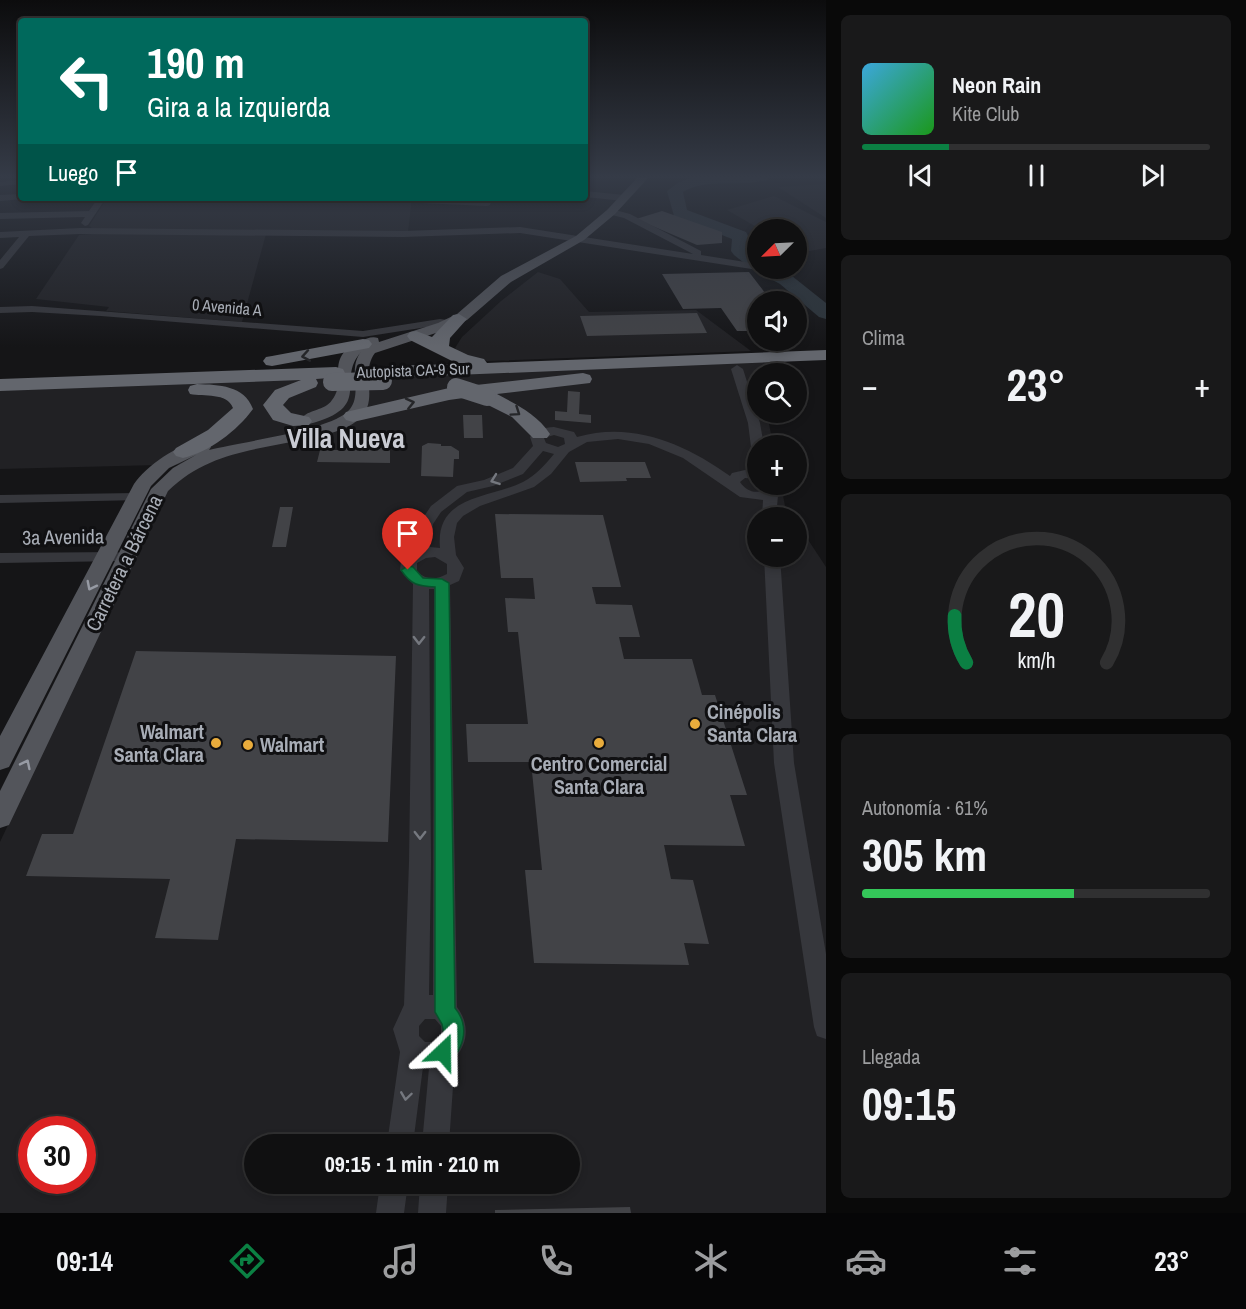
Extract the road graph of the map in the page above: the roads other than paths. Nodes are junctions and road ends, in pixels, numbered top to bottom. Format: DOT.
graph roads {
  1 [pos="26,234"];
  2 [pos="33,234"];
  3 [pos="361,234"];
  4 [pos="413,234"];
  5 [pos="547,234"];
  6 [pos="585,234"];
  7 [pos="662,234"];
  8 [pos="0,235"];
  9 [pos="580,238"];
  10 [pos="698,257"];
  11 [pos="747,265"];
  12 [pos="0,266"];
  13 [pos="0,310"];
  14 [pos="454,321"];
  15 [pos="416,336"];
  16 [pos="394,343"];
  17 [pos="363,344"];
  18 [pos="440,347"];
  19 [pos="821,361"];
  20 [pos="556,365"];
  21 [pos="737,369"];
  22 [pos="652,372"];
  23 [pos="386,375"];
  24 [pos="334,378"];
  25 [pos="411,381"];
  26 [pos="174,383"];
  27 [pos="309,383"];
  28 [pos="0,385"];
  29 [pos="0,394"];
  30 [pos="353,416"];
  31 [pos="302,421"];
  32 [pos="756,435"];
  33 [pos="540,440"];
  34 [pos="572,442"];
  35 [pos="183,452"];
  36 [pos="747,475"];
  37 [pos="747,495"];
  38 [pos="762,495"];
  39 [pos="136,497"];
  40 [pos="0,499"];
  41 [pos="761,507"];
  42 [pos="422,553"];
  43 [pos="448,555"];
  44 [pos="116,557"];
  45 [pos="0,558"];
  46 [pos="773,567"];
  47 [pos="421,582"];
  48 [pos="442,583"];
  49 [pos="0,760"];
  50 [pos="0,817"];
  51 [pos="416,1011"];
  52 [pos="445,1012"];
  53 [pos="826,1027"];
  54 [pos="413,1048"];
  55 [pos="443,1052"];
  56 [pos="401,1134"];
  57 [pos="437,1134"];
  58 [pos="393,1194"];
  59 [pos="433,1194"];
  60 [pos="390,1213"];
  61 [pos="432,1213"];
  1 -- 2 [label="street"];
  1 -- 8 [label="street"];
  1 -- 12 [label="street"];
  3 -- 4 [label="street"];
  5 -- 9 [label="street"];
  6 -- 9 [label="main road"];
  7 -- 10 [label="street"];
  9 -- 10 [label="street"];
  9 -- 14 [label="main road"];
  10 -- 11 [label="street"];
  13 -- 14 [label="street, 0 Avenida A"];
  14 -- 15 [label="main road"];
  14 -- 18 [label="highway"];
  15 -- 16 [label="main road"];
  15 -- 17 [label="main road"];
  15 -- 18 [label="highway"];
  16 -- 23 [label="highway"];
  16 -- 30 [label="main road"];
  17 -- 26 [label="highway, one-way"];
  17 -- 31 [label="main road, Carretera a Bárcena"];
  18 -- 20 [label="highway"];
  19 -- 20 [label="highway, Autopista CA-9 Sur"];
  19 -- 21 [label="highway, Autopista CA-9 Sur"];
  20 -- 23 [label="highway, Autopista CA-9 Sur"];
  21 -- 22 [label="highway, Autopista CA-9 Sur"];
  21 -- 32 [label="street"];
  22 -- 25 [label="highway, Autopista CA-9 Sur"];
  30 -- 22 [label="highway, one-way"];
  23 -- 24 [label="highway, Autopista CA-9 Sur, bridge"];
  23 -- 25 [label="highway, Autopista CA-9 Sur"];
  24 -- 26 [label="highway, Autopista CA-9 Sur"];
  24 -- 27 [label="highway, Autopista CA-9 Sur"];
  25 -- 33 [label="highway, one-way, bridge"];
  26 -- 27 [label="highway, Autopista CA-9 Sur"];
  26 -- 28 [label="highway, Autopista CA-9 Sur"];
  26 -- 29 [label="highway, Autopista CA-9 Sur"];
  26 -- 35 [label="highway"];
  27 -- 31 [label="highway"];
  30 -- 44 [label="main road, Carretera a Bárcena"];
  31 -- 35 [label="main road, Carretera a Bárcena"];
  33 -- 34 [label="street"];
  33 -- 34 [label="street"];
  33 -- 42 [label="street, one-way"];
  34 -- 36 [label="street"];
  34 -- 43 [label="street"];
  35 -- 39 [label="main road, Carretera a Bárcena"];
  37 -- 38 [label="street"];
  37 -- 41 [label="street"];
  39 -- 40 [label="street"];
  39 -- 44 [label="main road, Carretera a Bárcena"];
  42 -- 43 [label="street"];
  42 -- 47 [label="street"];
  43 -- 48 [label="street"];
  44 -- 45 [label="street, 3a Avenida"];
  44 -- 49 [label="main road, Carretera a Bárcena, one-way"];
  50 -- 44 [label="main road, Carretera a Bárcena, one-way"];
  46 -- 53 [label="street"];
  47 -- 48 [label="street"];
  47 -- 51 [label="street, one-way"];
  48 -- 52 [label="street"];
  51 -- 52 [label="street"];
  51 -- 54 [label="street"];
  52 -- 55 [label="street"];
  54 -- 55 [label="street"];
  54 -- 56 [label="street, one-way"];
  55 -- 57 [label="street"];
  58 -- 60 [label="street"];
  59 -- 61 [label="street"];
}
